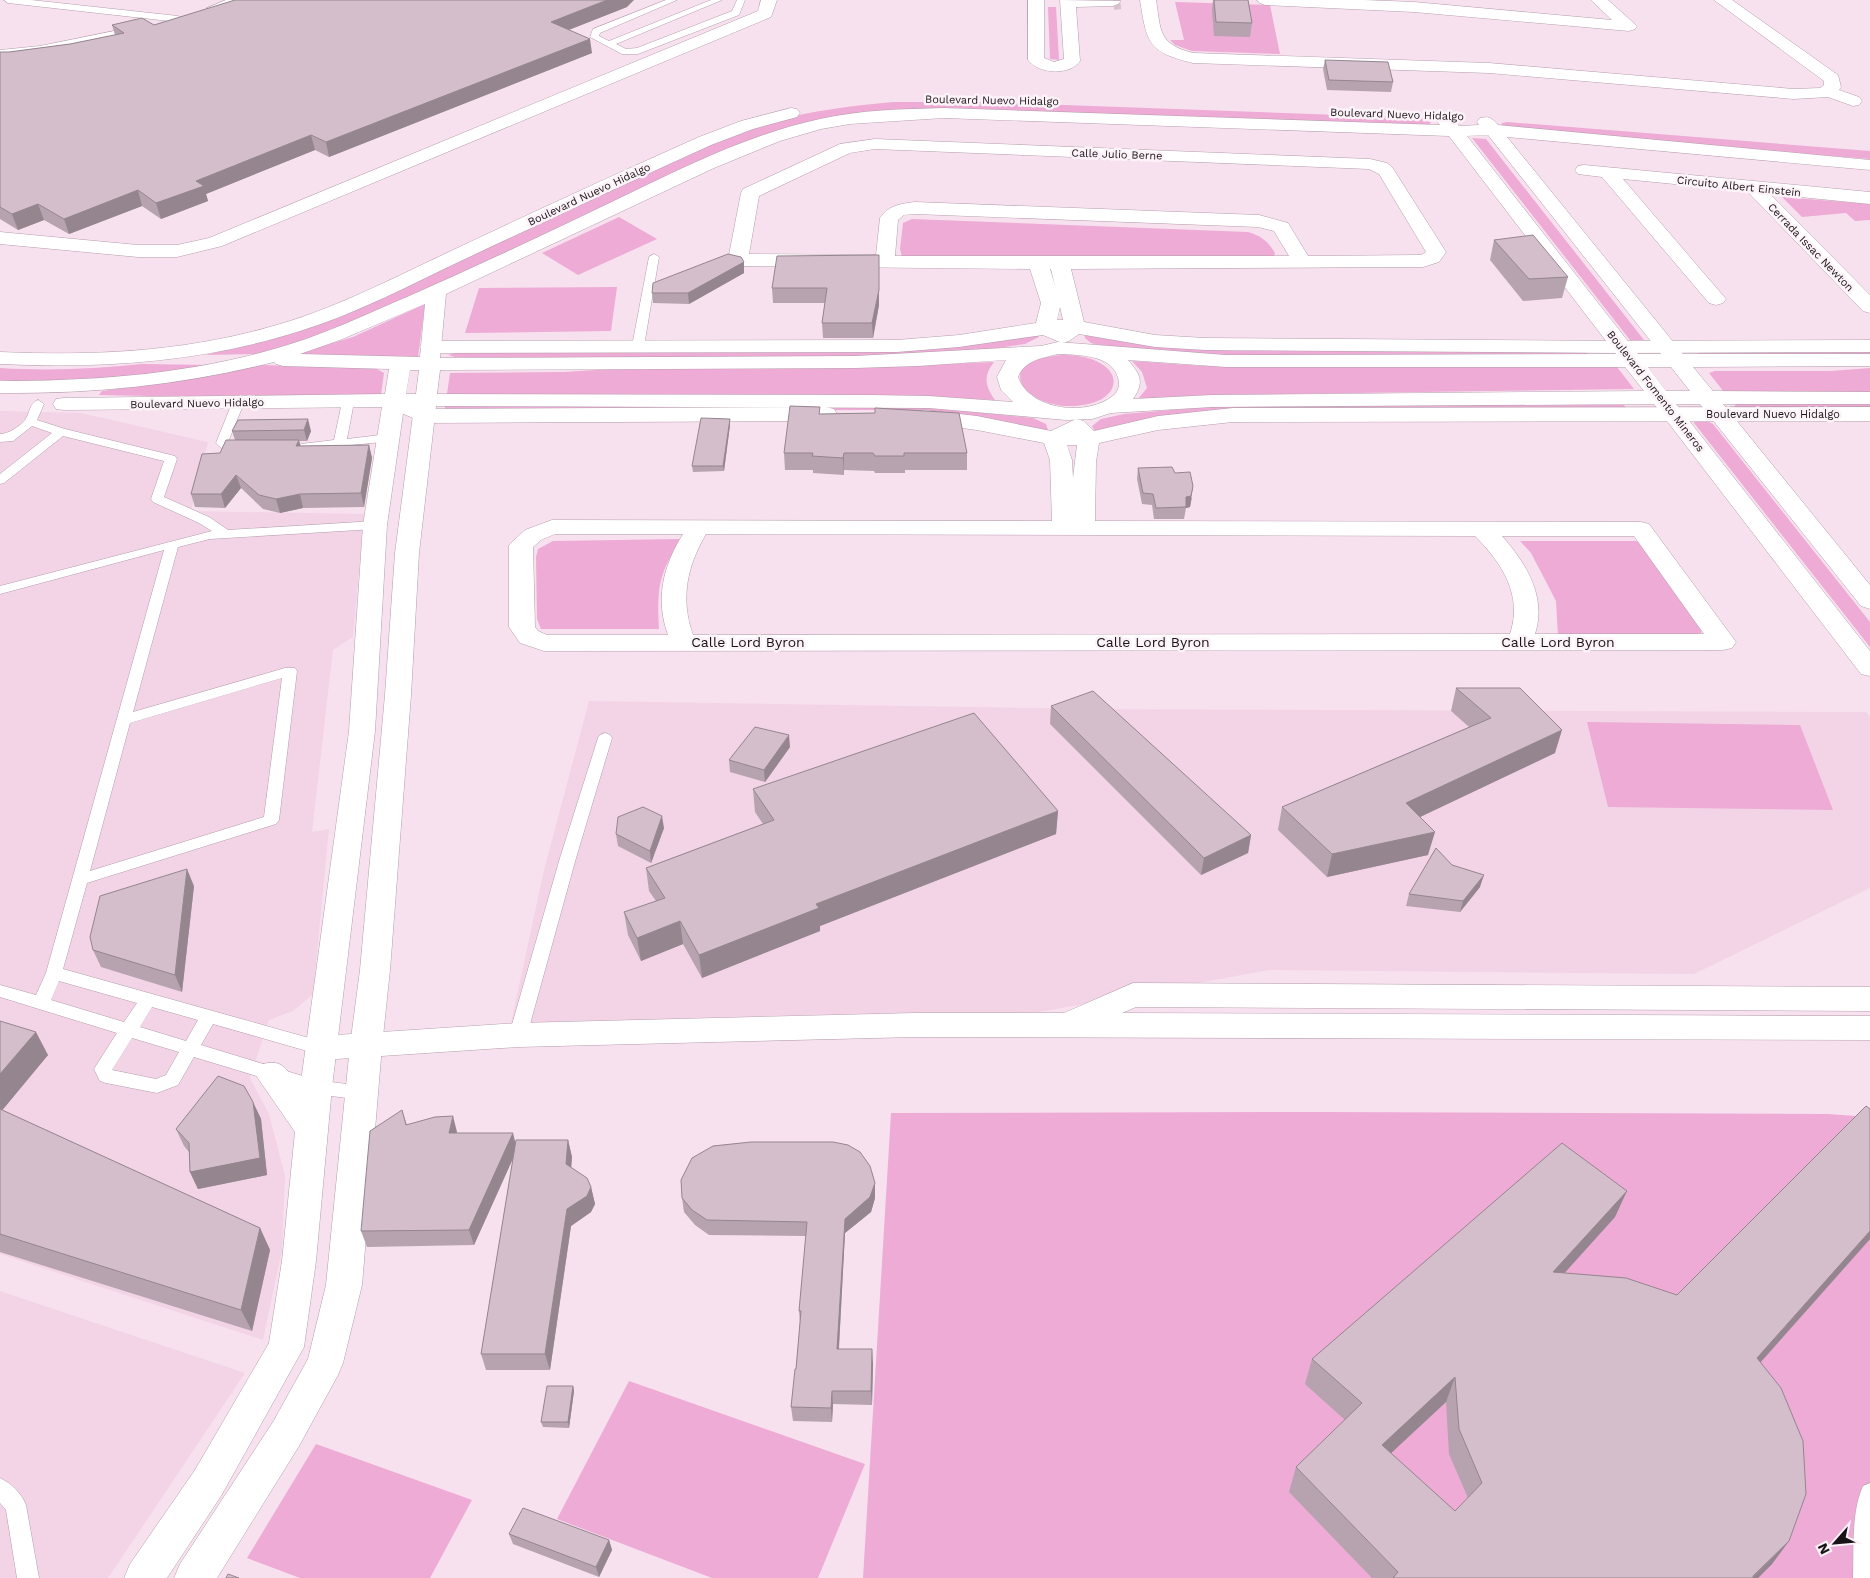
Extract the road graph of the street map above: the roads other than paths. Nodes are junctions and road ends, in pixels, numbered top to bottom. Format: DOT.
graph roads {
  1 [pos="8,0"];
  2 [pos="78,0"];
  3 [pos="234,0"];
  4 [pos="673,0"];
  5 [pos="769,0"];
  6 [pos="1036,0"];
  7 [pos="1070,0"];
  8 [pos="1148,0"];
  9 [pos="1265,0"];
  10 [pos="1599,0"];
  11 [pos="1722,0"];
  12 [pos="1113,1"];
  13 [pos="729,2"];
  14 [pos="1441,3"];
  15 [pos="204,10"];
  16 [pos="184,16"];
  17 [pos="609,44"];
  18 [pos="0,53"];
  19 [pos="1827,91"];
  20 [pos="1853,101"];
  21 [pos="1448,123"];
  22 [pos="1487,124"];
  23 [pos="1870,148"];
  24 [pos="1870,165"];
  25 [pos="1584,170"];
  26 [pos="1607,172"];
  27 [pos="1753,188"];
  28 [pos="1870,198"];
  29 [pos="0,238"];
  30 [pos="654,257"];
  31 [pos="885,262"];
  32 [pos="1302,262"];
  33 [pos="1038,263"];
  34 [pos="1059,263"];
  35 [pos="436,292"];
  36 [pos="1716,299"];
  37 [pos="1060,303"];
  38 [pos="1870,307"];
  39 [pos="1062,334"];
  40 [pos="638,346"];
  41 [pos="1870,346"];
  42 [pos="1093,351"];
  43 [pos="1037,352"];
  44 [pos="1671,353"];
  45 [pos="1627,354"];
  46 [pos="162,355"];
  47 [pos="430,355"];
  48 [pos="0,358"];
  49 [pos="256,360"];
  50 [pos="1870,360"];
  51 [pos="400,364"];
  52 [pos="0,387"];
  53 [pos="1870,398"];
  54 [pos="394,401"];
  55 [pos="348,402"];
  56 [pos="238,403"];
  57 [pos="0,404"];
  58 [pos="37,405"];
  59 [pos="1667,405"];
  60 [pos="1714,406"];
  61 [pos="1108,407"];
  62 [pos="425,408"];
  63 [pos="1052,412"];
  64 [pos="1870,414"];
  65 [pos="1080,426"];
  66 [pos="61,432"];
  67 [pos="0,438"];
  68 [pos="388,438"];
  69 [pos="1054,438"];
  70 [pos="340,442"];
  71 [pos="258,447"];
  72 [pos="296,447"];
  73 [pos="1061,460"];
  74 [pos="1085,462"];
  75 [pos="0,480"];
  76 [pos="375,525"];
  77 [pos="699,527"];
  78 [pos="1074,529"];
  79 [pos="1482,529"];
  80 [pos="225,534"];
  81 [pos="172,544"];
  82 [pos="0,590"];
  83 [pos="1870,601"];
  84 [pos="683,642"];
  85 [pos="1520,642"];
  86 [pos="1870,668"];
  87 [pos="123,720"];
  88 [pos="605,738"];
  89 [pos="79,880"];
  90 [pos="54,974"];
  91 [pos="0,991"];
  92 [pos="1870,999"];
  93 [pos="148,1000"];
  94 [pos="41,1004"];
  95 [pos="208,1017"];
  96 [pos="1065,1025"];
  97 [pos="1870,1028"];
  98 [pos="128,1030"];
  99 [pos="518,1035"];
  100 [pos="366,1046"];
  101 [pos="321,1048"];
  102 [pos="190,1049"];
  103 [pos="271,1074"];
  104 [pos="316,1087"];
  105 [pos="362,1093"];
  106 [pos="312,1130"];
  107 [pos="0,1488"];
  108 [pos="1870,1493"];
  109 [pos="1868,1532"];
  110 [pos="28,1578"];
  111 [pos="144,1578"];
  112 [pos="194,1578"];
  113 [pos="1864,1578"];
  1 -- 16 [label="lane"];
  2 -- 16 [label="lane"];
  3 -- 15 [label="lane"];
  4 -- 17 [label="lane"];
  5 -- 29 [label="street"];
  6 -- 7 [label="street"];
  7 -- 12 [label="street"];
  8 -- 19 [label="street"];
  9 -- 14 [label="street"];
  10 -- 14 [label="street"];
  11 -- 19 [label="street"];
  13 -- 17 [label="lane"];
  13 -- 17 [label="lane"];
  16 -- 18 [label="lane"];
  19 -- 20 [label="street"];
  21 -- 22 [label="street, Boulevard Nuevo Hidalgo"];
  21 -- 35 [label="street, Boulevard Nuevo Hidalgo"];
  21 -- 45 [label="street, Boulevard Fomento Mineros"];
  21 -- 46 [label="street, Boulevard Nuevo Hidalgo"];
  22 -- 23 [label="street, Boulevard Nuevo Hidalgo"];
  22 -- 24 [label="street, Boulevard Nuevo Hidalgo"];
  22 -- 44 [label="street"];
  25 -- 26 [label="street, Circuito Albert Einstein"];
  26 -- 27 [label="street, Circuito Albert Einstein"];
  26 -- 36 [label="street"];
  27 -- 28 [label="street, Circuito Albert Einstein"];
  27 -- 38 [label="street, Cerrada Issac Newton"];
  30 -- 40 [label="lane"];
  31 -- 32 [label="street"];
  31 -- 32 [label="street, Calle Julio Berne"];
  31 -- 33 [label="street, Calle Julio Berne"];
  32 -- 34 [label="street, Calle Julio Berne"];
  33 -- 34 [label="street, Calle Julio Berne"];
  33 -- 37 [label="street"];
  34 -- 37 [label="street"];
  35 -- 47 [label="street"];
  35 -- 49 [label="street, Boulevard Nuevo Hidalgo"];
  37 -- 39 [label="street"];
  37 -- 39 [label="street"];
  39 -- 40 [label="street, Boulevard Nuevo Hidalgo"];
  39 -- 42 [label="street, Boulevard Nuevo Hidalgo"];
  39 -- 43 [label="street"];
  39 -- 45 [label="street, Boulevard Nuevo Hidalgo"];
  40 -- 47 [label="street, Boulevard Nuevo Hidalgo"];
  41 -- 44 [label="street, Boulevard Nuevo Hidalgo"];
  42 -- 45 [label="street, Boulevard Nuevo Hidalgo"];
  42 -- 61 [label="street"];
  43 -- 47 [label="street, Boulevard Nuevo Hidalgo"];
  43 -- 63 [label="street"];
  44 -- 45 [label="street, Boulevard Nuevo Hidalgo"];
  44 -- 50 [label="street, Boulevard Nuevo Hidalgo"];
  44 -- 60 [label="street"];
  45 -- 59 [label="street, Boulevard Fomento Mineros"];
  46 -- 48 [label="street, Boulevard Nuevo Hidalgo"];
  46 -- 49 [label="street, Boulevard Nuevo Hidalgo"];
  47 -- 51 [label="street, Boulevard Nuevo Hidalgo"];
  47 -- 62 [label="street"];
  49 -- 51 [label="street, Boulevard Nuevo Hidalgo"];
  49 -- 58 [label="street, Boulevard Nuevo Hidalgo"];
  51 -- 54 [label="street"];
  52 -- 58 [label="street, Boulevard Nuevo Hidalgo"];
  53 -- 60 [label="street, Boulevard Nuevo Hidalgo"];
  54 -- 55 [label="street, Boulevard Nuevo Hidalgo"];
  54 -- 62 [label="street, Boulevard Nuevo Hidalgo"];
  54 -- 68 [label="street"];
  55 -- 56 [label="street, Boulevard Nuevo Hidalgo"];
  55 -- 70 [label="lane"];
  56 -- 58 [label="street, Boulevard Nuevo Hidalgo"];
  56 -- 71 [label="lane"];
  57 -- 58 [label="street, Boulevard Nuevo Hidalgo"];
  58 -- 66 [label="lane"];
  58 -- 67 [label="lane"];
  59 -- 60 [label="street, Boulevard Nuevo Hidalgo"];
  59 -- 61 [label="street, Boulevard Nuevo Hidalgo"];
  59 -- 65 [label="street, Boulevard Nuevo Hidalgo"];
  59 -- 86 [label="street, Boulevard Fomento Mineros"];
  60 -- 64 [label="street, Boulevard Nuevo Hidalgo"];
  60 -- 83 [label="street"];
  61 -- 65 [label="street, Boulevard Nuevo Hidalgo"];
  62 -- 63 [label="street, Boulevard Nuevo Hidalgo"];
  62 -- 69 [label="street, Boulevard Nuevo Hidalgo"];
  62 -- 100 [label="street"];
  63 -- 65 [label="street, Boulevard Nuevo Hidalgo"];
  65 -- 69 [label="street"];
  65 -- 74 [label="street"];
  66 -- 75 [label="lane"];
  66 -- 80 [label="lane"];
  68 -- 70 [label="lane"];
  68 -- 76 [label="street"];
  69 -- 73 [label="street"];
  70 -- 72 [label="lane"];
  73 -- 74 [label="street"];
  73 -- 78 [label="street"];
  74 -- 78 [label="street"];
  76 -- 80 [label="lane"];
  76 -- 101 [label="street"];
  77 -- 78 [label="street, Calle Lord Byron"];
  77 -- 84 [label="street"];
  77 -- 84 [label="street, Calle Lord Byron"];
  78 -- 79 [label="street, Calle Lord Byron"];
  79 -- 85 [label="street"];
  79 -- 85 [label="street, Calle Lord Byron"];
  80 -- 81 [label="lane"];
  81 -- 82 [label="lane"];
  81 -- 87 [label="lane"];
  84 -- 85 [label="street, Calle Lord Byron"];
  87 -- 89 [label="lane"];
  87 -- 89 [label="lane"];
  88 -- 99 [label="lane"];
  89 -- 90 [label="lane"];
  90 -- 93 [label="lane"];
  90 -- 94 [label="lane"];
  91 -- 94 [label="lane"];
  92 -- 96 [label="street"];
  93 -- 95 [label="lane"];
  93 -- 98 [label="lane"];
  94 -- 98 [label="lane"];
  95 -- 101 [label="lane"];
  95 -- 102 [label="lane"];
  96 -- 97 [label="street"];
  96 -- 99 [label="street"];
  98 -- 102 [label="lane"];
  98 -- 102 [label="lane"];
  99 -- 100 [label="street"];
  100 -- 101 [label="street"];
  100 -- 105 [label="street"];
  101 -- 104 [label="street"];
  102 -- 103 [label="lane"];
  103 -- 104 [label="lane"];
  103 -- 106 [label="street"];
  104 -- 105 [label="lane"];
  104 -- 106 [label="street"];
  105 -- 112 [label="street"];
  106 -- 111 [label="street"];
  107 -- 110 [label="lane"];
  108 -- 109 [label="lane"];
  109 -- 113 [label="lane"];
}
